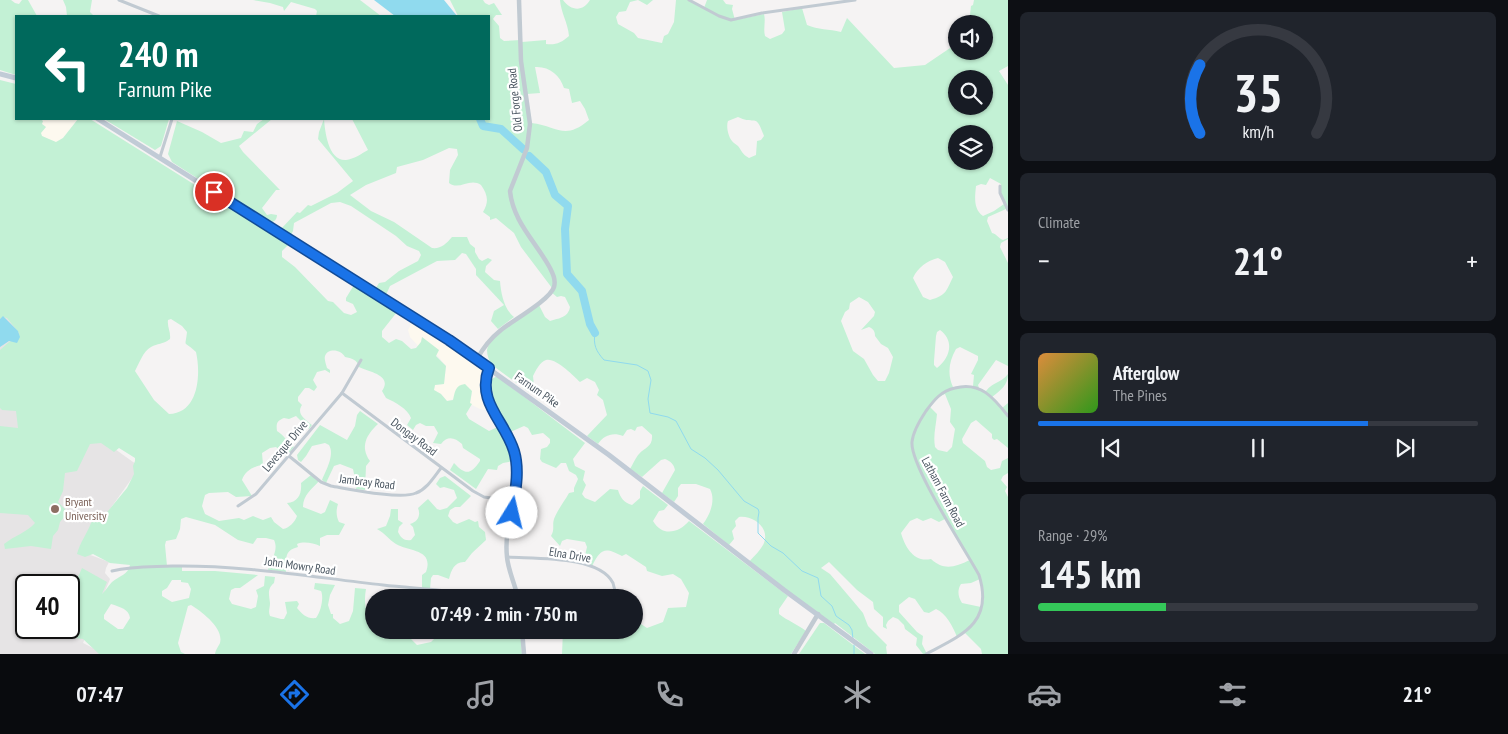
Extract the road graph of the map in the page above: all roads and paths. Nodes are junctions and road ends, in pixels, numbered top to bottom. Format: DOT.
graph roads {
  1 [pos="119,0"];
  2 [pos="519,0"];
  3 [pos="689,0"];
  4 [pos="856,0"];
  5 [pos="824,2"];
  6 [pos="156,15"];
  7 [pos="0,74"];
  8 [pos="15,78"];
  9 [pos="100,120"];
  10 [pos="172,120"];
  11 [pos="160,157"];
  12 [pos="1000,186"];
  13 [pos="1008,210"];
  14 [pos="476,359"];
  15 [pos="362,360"];
  16 [pos="489,368"];
  17 [pos="342,393"];
  18 [pos="1008,416"];
  19 [pos="289,456"];
  20 [pos="442,468"];
  21 [pos="514,501"];
  22 [pos="238,506"];
  23 [pos="507,557"];
  24 [pos="112,571"];
  25 [pos="421,589"];
  26 [pos="516,589"];
  27 [pos="614,589"];
  28 [pos="818,614"];
  29 [pos="523,639"];
  30 [pos="524,654"];
  31 [pos="794,654"];
  32 [pos="871,654"];
  33 [pos="926,654"];
  1 -- 6 [label="street"];
  2 -- 14 [label="street, Old Forge Road"];
  3 -- 5 [label="street"];
  4 -- 5 [label="street"];
  7 -- 8 [label="main road"];
  9 -- 11 [label="main road, Farnum Pike"];
  10 -- 11 [label="street"];
  11 -- 14 [label="main road, Farnum Pike"];
  12 -- 13 [label="street"];
  14 -- 16 [label="main road, Farnum Pike"];
  15 -- 17 [label="street"];
  16 -- 21 [label="street"];
  16 -- 28 [label="main road, Farnum Pike"];
  17 -- 19 [label="street, Levesque Drive"];
  17 -- 20 [label="street, Dongay Road"];
  18 -- 33 [label="street, Latham Farm Road"];
  19 -- 20 [label="street, Jambray Road"];
  19 -- 22 [label="street, Levesque Drive"];
  20 -- 21 [label="street, Dongay Road"];
  21 -- 23 [label="street"];
  23 -- 26 [label="street"];
  23 -- 27 [label="street, Elna Drive"];
  24 -- 25 [label="street, John Mowry Road"];
  28 -- 31 [label="street"];
  28 -- 32 [label="main road, Farnum Pike"];
  29 -- 30 [label="street"];
}
